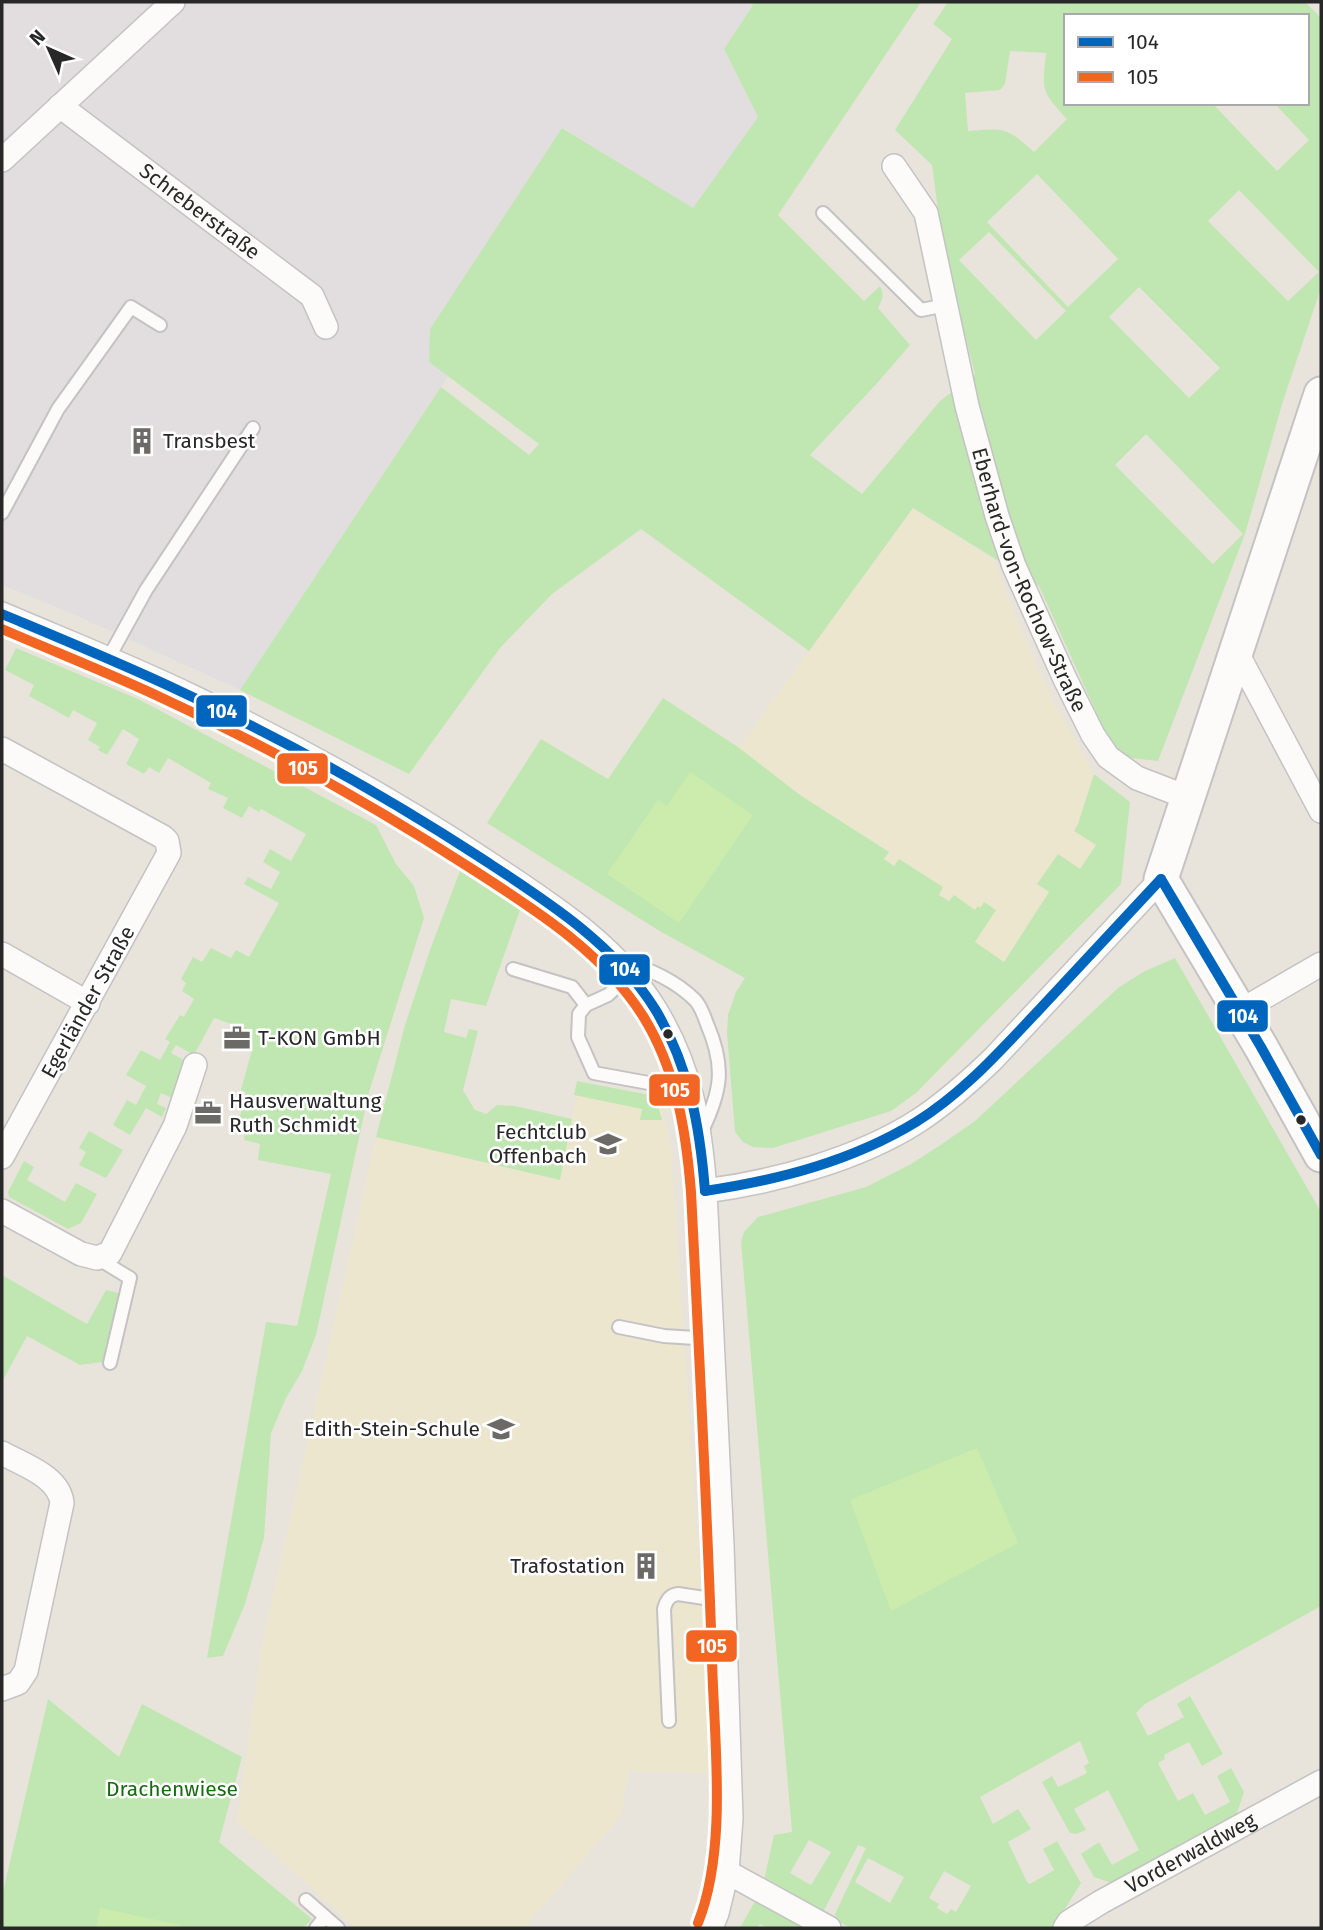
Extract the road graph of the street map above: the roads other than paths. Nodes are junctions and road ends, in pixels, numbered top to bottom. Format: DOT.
graph roads {
  1 [pos="173,2"];
  2 [pos="60,106"];
  3 [pos="2,160"];
  4 [pos="894,166"];
  5 [pos="823,214"];
  6 [pos="946,305"];
  7 [pos="160,326"];
  8 [pos="326,327"];
  9 [pos="1321,394"];
  10 [pos="253,428"];
  11 [pos="1316,429"];
  12 [pos="2,513"];
  13 [pos="2,614"];
  14 [pos="1237,653"];
  15 [pos="108,659"];
  16 [pos="2,749"];
  17 [pos="1189,798"];
  18 [pos="1321,811"];
  19 [pos="1160,879"];
  20 [pos="2,954"];
  21 [pos="1321,964"];
  22 [pos="622,967"];
  23 [pos="513,969"];
  24 [pos="88,1003"];
  25 [pos="586,1005"];
  26 [pos="1240,1011"];
  27 [pos="195,1065"];
  28 [pos="687,1074"];
  29 [pos="700,1134"];
  30 [pos="1321,1155"];
  31 [pos="2,1157"];
  32 [pos="705,1191"];
  33 [pos="2,1211"];
  34 [pos="97,1258"];
  35 [pos="619,1327"];
  36 [pos="711,1339"];
  37 [pos="110,1363"];
  38 [pos="2,1453"];
  39 [pos="724,1601"];
  40 [pos="2,1689"];
  41 [pos="669,1721"];
  42 [pos="1321,1782"];
  43 [pos="727,1872"];
  44 [pos="306,1900"];
  45 [pos="326,1917"];
  46 [pos="316,1928"];
  47 [pos="338,1928"];
  48 [pos="710,1928"];
  49 [pos="829,1928"];
  50 [pos="1065,1928"];
  1 -- 2 [label="street"];
  2 -- 3 [label="street"];
  2 -- 8 [label="street, Schreberstraße"];
  4 -- 6 [label="street, Eberhard-von-Rochow-Straße"];
  5 -- 6 [label="lane"];
  6 -- 17 [label="street, Eberhard-von-Rochow-Straße"];
  7 -- 12 [label="lane"];
  9 -- 11 [label="main road"];
  10 -- 15 [label="lane"];
  11 -- 14 [label="main road"];
  13 -- 15 [label="street"];
  14 -- 17 [label="main road"];
  14 -- 18 [label="street"];
  15 -- 22 [label="street"];
  16 -- 24 [label="street, Egerländer Straße"];
  17 -- 19 [label="main road"];
  19 -- 26 [label="main road"];
  19 -- 32 [label="street"];
  20 -- 24 [label="street"];
  21 -- 26 [label="street"];
  22 -- 25 [label="lane"];
  22 -- 28 [label="street"];
  22 -- 29 [label="lane"];
  23 -- 25 [label="lane"];
  24 -- 31 [label="street, Egerländer Straße"];
  25 -- 28 [label="lane"];
  26 -- 30 [label="main road"];
  27 -- 34 [label="street"];
  28 -- 29 [label="street"];
  29 -- 32 [label="street"];
  32 -- 36 [label="street"];
  33 -- 34 [label="street"];
  34 -- 37 [label="lane"];
  35 -- 36 [label="lane"];
  36 -- 39 [label="street"];
  38 -- 40 [label="street"];
  39 -- 41 [label="lane"];
  39 -- 43 [label="street"];
  42 -- 50 [label="street, Vorderwaldweg"];
  43 -- 48 [label="street"];
  43 -- 49 [label="street"];
  44 -- 45 [label="lane"];
  45 -- 46 [label="lane"];
  45 -- 47 [label="lane"];
}
